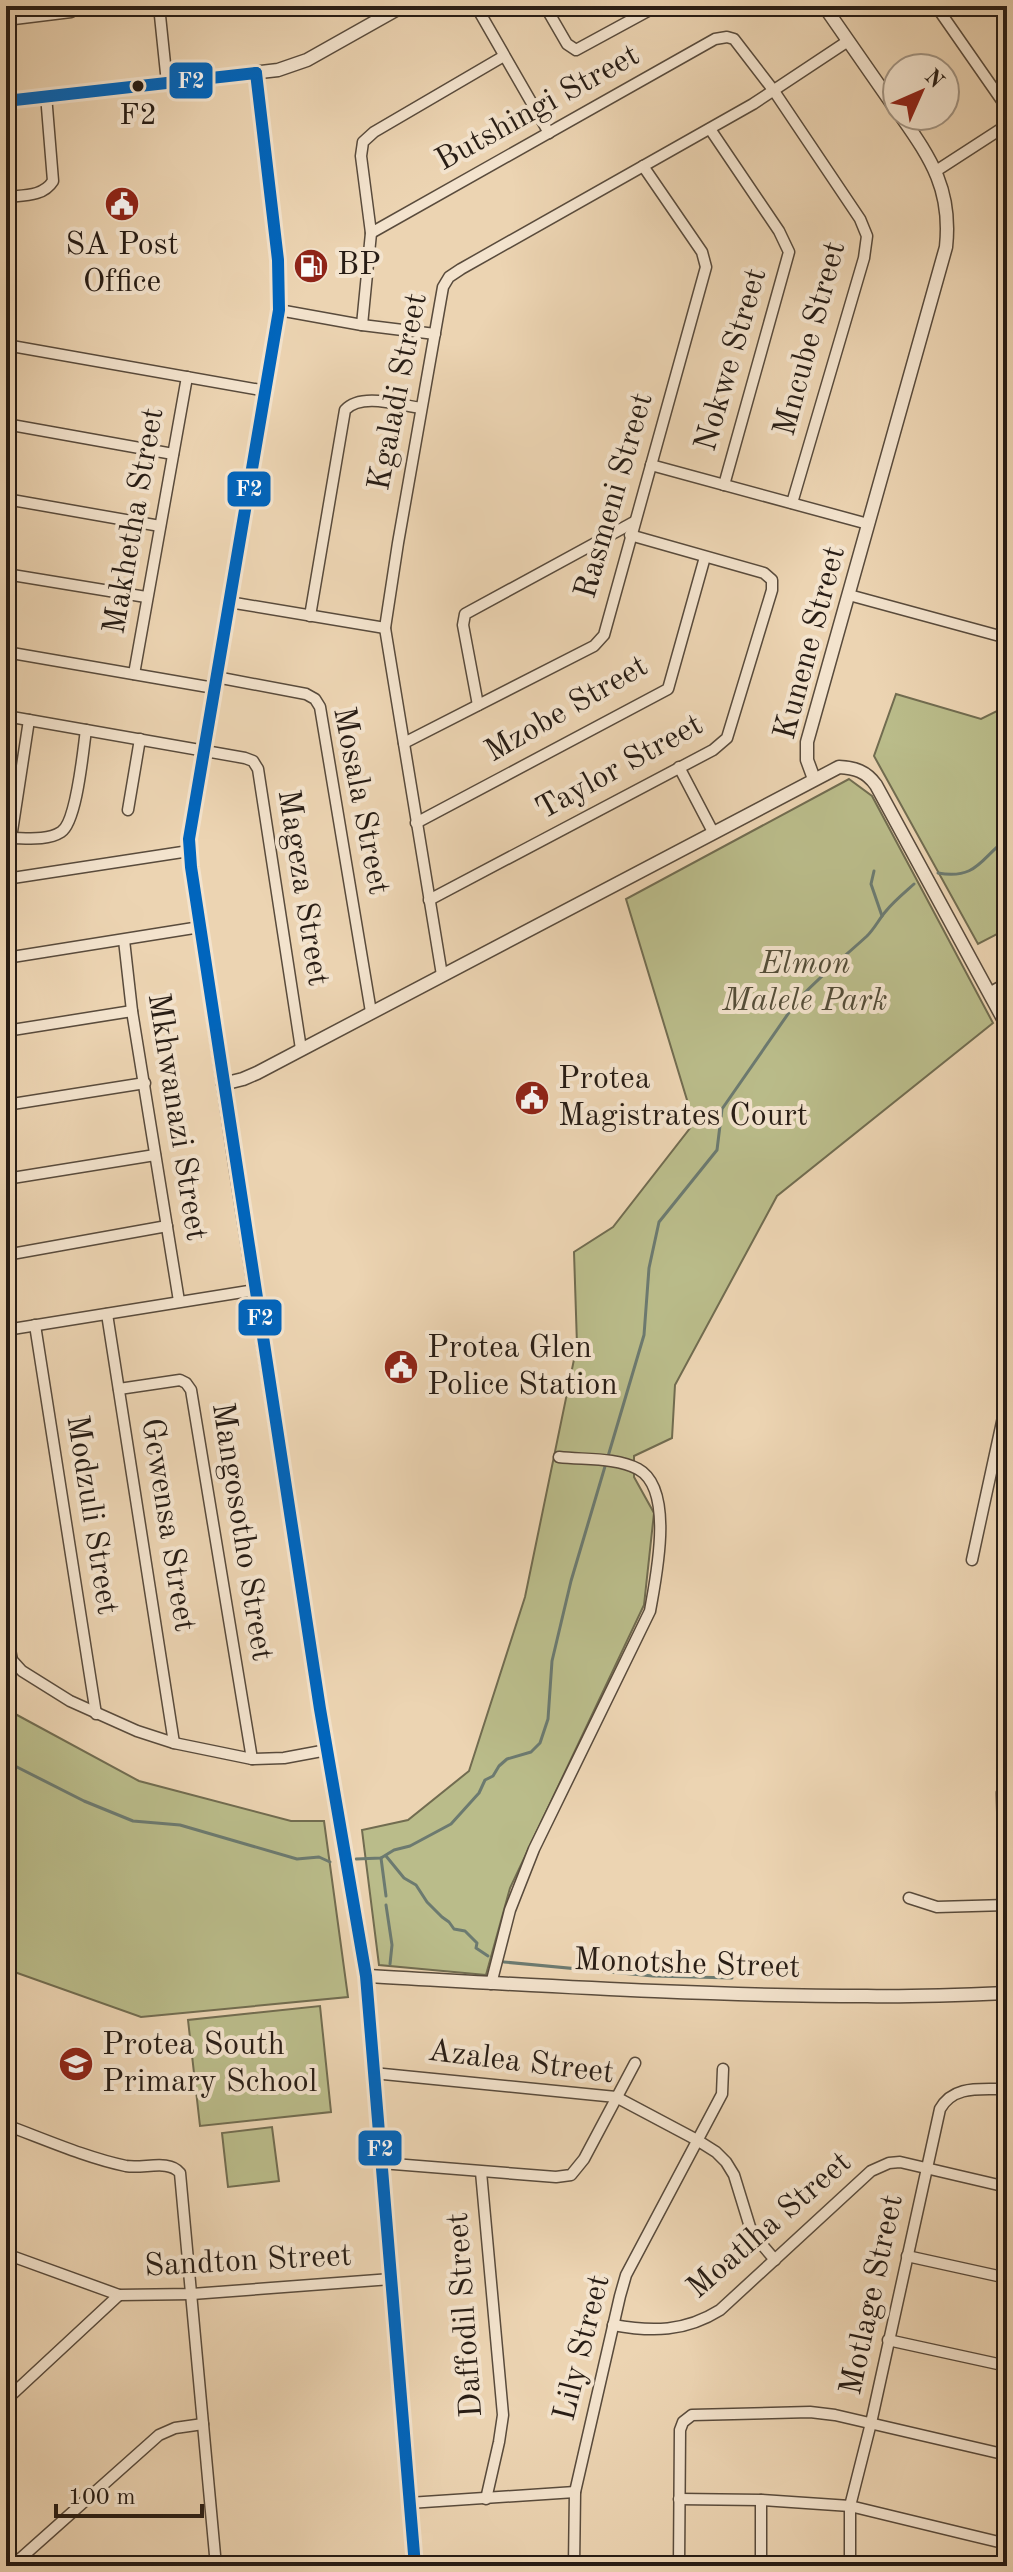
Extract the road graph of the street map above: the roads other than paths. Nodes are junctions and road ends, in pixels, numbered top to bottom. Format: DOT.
graph roads {
  1 [pos="79,6"];
  2 [pos="159,6"];
  3 [pos="403,6"];
  4 [pos="476,6"];
  5 [pos="545,6"];
  6 [pos="657,6"];
  7 [pos="824,6"];
  8 [pos="936,6"];
  9 [pos="6,20"];
  10 [pos="731,38"];
  11 [pos="848,41"];
  12 [pos="504,56"];
  13 [pos="256,73"];
  14 [pos="167,83"];
  15 [pos="881,88"];
  16 [pos="774,91"];
  17 [pos="46,95"];
  18 [pos="6,101"];
  19 [pos="1007,108"];
  20 [pos="1007,125"];
  21 [pos="710,129"];
  22 [pos="912,132"];
  23 [pos="549,133"];
  24 [pos="643,166"];
  25 [pos="936,171"];
  26 [pos="6,197"];
  27 [pos="371,233"];
  28 [pos="279,310"];
  29 [pos="362,325"];
  30 [pos="435,334"];
  31 [pos="6,345"];
  32 [pos="187,377"];
  33 [pos="266,391"];
  34 [pos="421,408"];
  35 [pos="6,424"];
  36 [pos="173,454"];
  37 [pos="651,465"];
  38 [pos="724,485"];
  39 [pos="6,499"];
  40 [pos="792,503"];
  41 [pos="634,522"];
  42 [pos="868,524"];
  43 [pos="160,526"];
  44 [pos="630,535"];
  45 [pos="705,557"];
  46 [pos="6,574"];
  47 [pos="849,595"];
  48 [pos="146,597"];
  49 [pos="229,602"];
  50 [pos="310,616"];
  51 [pos="385,628"];
  52 [pos="1007,638"];
  53 [pos="6,652"];
  54 [pos="134,674"];
  55 [pos="215,682"];
  56 [pos="478,705"];
  57 [pos="6,716"];
  58 [pos="29,720"];
  59 [pos="86,730"];
  60 [pos="140,739"];
  61 [pos="404,743"];
  62 [pos="203,751"];
  63 [pos="679,767"];
  64 [pos="814,779"];
  65 [pos="128,810"];
  66 [pos="416,823"];
  67 [pos="713,832"];
  68 [pos="9,839"];
  69 [pos="189,851"];
  70 [pos="6,879"];
  71 [pos="429,900"];
  72 [pos="200,927"];
  73 [pos="124,940"];
  74 [pos="6,958"];
  75 [pos="442,975"];
  76 [pos="1007,983"];
  77 [pos="989,993"];
  78 [pos="132,1011"];
  79 [pos="371,1012"];
  80 [pos="1007,1026"];
  81 [pos="6,1031"];
  82 [pos="301,1049"];
  83 [pos="145,1083"];
  84 [pos="223,1084"];
  85 [pos="6,1105"];
  86 [pos="155,1155"];
  87 [pos="6,1179"];
  88 [pos="167,1226"];
  89 [pos="6,1255"];
  90 [pos="255,1290"];
  91 [pos="179,1301"];
  92 [pos="107,1314"];
  93 [pos="35,1325"];
  94 [pos="6,1330"];
  95 [pos="119,1389"];
  96 [pos="1007,1399"];
  97 [pos="1001,1453"];
  98 [pos="559,1457"];
  99 [pos="972,1560"];
  100 [pos="6,1629"];
  101 [pos="96,1714"];
  102 [pos="174,1743"];
  103 [pos="327,1750"];
  104 [pos="252,1759"];
  105 [pos="1002,1793"];
  106 [pos="909,1898"];
  107 [pos="1006,1906"];
  108 [pos="366,1976"];
  109 [pos="491,1984"];
  110 [pos="1007,1993"];
  111 [pos="635,2063"];
  112 [pos="723,2069"];
  113 [pos="373,2073"];
  114 [pos="1007,2089"];
  115 [pos="616,2097"];
  116 [pos="6,2125"];
  117 [pos="697,2140"];
  118 [pos="381,2163"];
  119 [pos="927,2168"];
  120 [pos="481,2172"];
  121 [pos="1007,2187"];
  122 [pos="6,2254"];
  123 [pos="907,2256"];
  124 [pos="775,2260"];
  125 [pos="1007,2278"];
  126 [pos="391,2279"];
  127 [pos="192,2294"];
  128 [pos="119,2295"];
  129 [pos="613,2325"];
  130 [pos="888,2340"];
  131 [pos="1007,2366"];
  132 [pos="6,2383"];
  133 [pos="19,2388"];
  134 [pos="6,2400"];
  135 [pos="871,2423"];
  136 [pos="203,2424"];
  137 [pos="1007,2455"];
  138 [pos="575,2492"];
  139 [pos="486,2499"];
  140 [pos="679,2499"];
  141 [pos="761,2500"];
  142 [pos="409,2503"];
  143 [pos="850,2506"];
  144 [pos="1007,2544"];
  145 [pos="12,2566"];
  146 [pos="216,2566"];
  147 [pos="415,2566"];
  148 [pos="574,2566"];
  149 [pos="679,2566"];
  150 [pos="761,2566"];
  151 [pos="850,2566"];
  1 -- 9 [label="street"];
  2 -- 14 [label="street"];
  3 -- 13 [label="street"];
  4 -- 12 [label="street"];
  5 -- 6 [label="street"];
  7 -- 11 [label="street"];
  8 -- 19 [label="street"];
  10 -- 16 [label="street, Mncube Street"];
  10 -- 23 [label="street, Butshingi Street"];
  11 -- 15 [label="street"];
  11 -- 16 [label="street, Kgaladi Street"];
  12 -- 23 [label="street"];
  12 -- 27 [label="street"];
  13 -- 14 [label="street"];
  13 -- 28 [label="street"];
  14 -- 17 [label="street"];
  16 -- 21 [label="street, Kgaladi Street"];
  16 -- 40 [label="street, Mncube Street"];
  17 -- 18 [label="street"];
  17 -- 26 [label="street"];
  20 -- 25 [label="street"];
  21 -- 24 [label="street, Kgaladi Street"];
  21 -- 38 [label="street, Nokwe Street"];
  22 -- 25 [label="street, Kunene Street"];
  23 -- 27 [label="street, Butshingi Street"];
  24 -- 30 [label="street, Kgaladi Street"];
  24 -- 37 [label="street, Rasmeni Street"];
  25 -- 42 [label="street, Kunene Street"];
  27 -- 29 [label="street"];
  28 -- 29 [label="street"];
  28 -- 33 [label="street"];
  29 -- 30 [label="street"];
  30 -- 34 [label="street, Kgaladi Street"];
  31 -- 32 [label="street"];
  32 -- 33 [label="street"];
  32 -- 36 [label="street, Makhetha Street"];
  33 -- 49 [label="street"];
  34 -- 50 [label="street"];
  34 -- 51 [label="street, Kgaladi Street"];
  35 -- 36 [label="street"];
  36 -- 43 [label="street, Makhetha Street"];
  37 -- 38 [label="street"];
  37 -- 41 [label="street, Rasmeni Street"];
  38 -- 40 [label="street"];
  39 -- 43 [label="street"];
  40 -- 42 [label="street"];
  41 -- 44 [label="street, Rasmeni Street"];
  41 -- 56 [label="street"];
  42 -- 47 [label="street, Kunene Street"];
  43 -- 48 [label="street, Makhetha Street"];
  44 -- 45 [label="street, Taylor Street"];
  44 -- 56 [label="street, Rasmeni Street"];
  45 -- 63 [label="street, Taylor Street"];
  45 -- 66 [label="street, Mzobe Street"];
  46 -- 48 [label="street"];
  47 -- 52 [label="street"];
  47 -- 64 [label="street, Kunene Street"];
  48 -- 54 [label="street, Makhetha Street"];
  49 -- 50 [label="street"];
  49 -- 55 [label="street"];
  50 -- 51 [label="street"];
  51 -- 61 [label="street, Kgaladi Street"];
  53 -- 54 [label="street, Mosala Street"];
  54 -- 55 [label="street, Mosala Street"];
  55 -- 62 [label="street"];
  55 -- 79 [label="street, Mosala Street"];
  56 -- 61 [label="street, Rasmeni Street"];
  57 -- 58 [label="street, Mageza Street"];
  58 -- 59 [label="street, Mageza Street"];
  58 -- 68 [label="street"];
  59 -- 60 [label="street, Mageza Street"];
  59 -- 68 [label="street"];
  60 -- 62 [label="street, Mageza Street"];
  60 -- 65 [label="street"];
  61 -- 66 [label="street, Kgaladi Street"];
  62 -- 69 [label="street"];
  62 -- 82 [label="street, Mageza Street"];
  63 -- 67 [label="street"];
  63 -- 71 [label="street, Taylor Street"];
  64 -- 67 [label="street, Kunene Street"];
  64 -- 77 [label="street"];
  66 -- 71 [label="street, Kgaladi Street"];
  67 -- 75 [label="street, Kunene Street"];
  69 -- 70 [label="street"];
  69 -- 72 [label="street"];
  71 -- 75 [label="street, Kgaladi Street"];
  72 -- 73 [label="street"];
  72 -- 84 [label="street"];
  73 -- 74 [label="street"];
  73 -- 78 [label="street, Mkhwanazi Street"];
  75 -- 79 [label="street, Kunene Street"];
  76 -- 77 [label="street"];
  77 -- 80 [label="street"];
  78 -- 81 [label="street"];
  78 -- 83 [label="street, Mkhwanazi Street"];
  79 -- 82 [label="street, Kunene Street"];
  82 -- 84 [label="street, Kunene Street"];
  83 -- 85 [label="street"];
  83 -- 86 [label="street, Mkhwanazi Street"];
  84 -- 90 [label="street"];
  86 -- 87 [label="street"];
  86 -- 88 [label="street, Mkhwanazi Street"];
  88 -- 89 [label="street"];
  88 -- 91 [label="street, Mkhwanazi Street"];
  90 -- 91 [label="street"];
  90 -- 103 [label="street"];
  91 -- 92 [label="street"];
  92 -- 93 [label="street"];
  92 -- 95 [label="street, Gcwensa Street"];
  93 -- 94 [label="street"];
  93 -- 101 [label="street, Modzuli Street"];
  95 -- 102 [label="street, Gcwensa Street"];
  95 -- 104 [label="street, Mangosotho Street"];
  96 -- 97 [label="street"];
  97 -- 99 [label="street"];
  98 -- 109 [label="street"];
  100 -- 101 [label="street"];
  101 -- 102 [label="street"];
  102 -- 104 [label="street"];
  103 -- 104 [label="street"];
  103 -- 108 [label="street"];
  105 -- 107 [label="street"];
  106 -- 107 [label="street"];
  108 -- 109 [label="street, Monotshe Street"];
  108 -- 113 [label="street"];
  109 -- 110 [label="street, Monotshe Street"];
  111 -- 115 [label="street"];
  112 -- 117 [label="street, Lily Street"];
  113 -- 115 [label="street, Azalea Street"];
  113 -- 118 [label="street"];
  114 -- 119 [label="street, Motlage Street"];
  115 -- 117 [label="street, Azalea Street"];
  115 -- 120 [label="street"];
  116 -- 127 [label="street"];
  117 -- 124 [label="street, Azalea Street"];
  117 -- 129 [label="street, Lily Street"];
  118 -- 120 [label="street"];
  118 -- 126 [label="street"];
  119 -- 121 [label="street, Moatlha Street"];
  119 -- 123 [label="street, Motlage Street"];
  119 -- 124 [label="street, Moatlha Street"];
  120 -- 139 [label="street, Daffodil Street"];
  122 -- 128 [label="street"];
  123 -- 125 [label="street"];
  123 -- 130 [label="street, Motlage Street"];
  124 -- 129 [label="street, Moatlha Street"];
  126 -- 127 [label="street, Sandton Street"];
  126 -- 142 [label="street"];
  127 -- 128 [label="street, Sandton Street"];
  127 -- 136 [label="street"];
  128 -- 133 [label="street, Sandton Street"];
  129 -- 138 [label="street, Lily Street"];
  130 -- 131 [label="street"];
  130 -- 135 [label="street, Motlage Street"];
  132 -- 133 [label="street"];
  133 -- 134 [label="street, Sandton Street"];
  135 -- 137 [label="street"];
  135 -- 140 [label="street"];
  135 -- 143 [label="street, Motlage Street"];
  136 -- 145 [label="street"];
  136 -- 146 [label="street"];
  138 -- 139 [label="street"];
  138 -- 148 [label="street, Lily Street"];
  139 -- 142 [label="street"];
  140 -- 141 [label="street"];
  140 -- 149 [label="street"];
  141 -- 143 [label="street"];
  141 -- 150 [label="street"];
  142 -- 147 [label="street"];
  143 -- 144 [label="street"];
  143 -- 151 [label="street, Motlage Street"];
}
